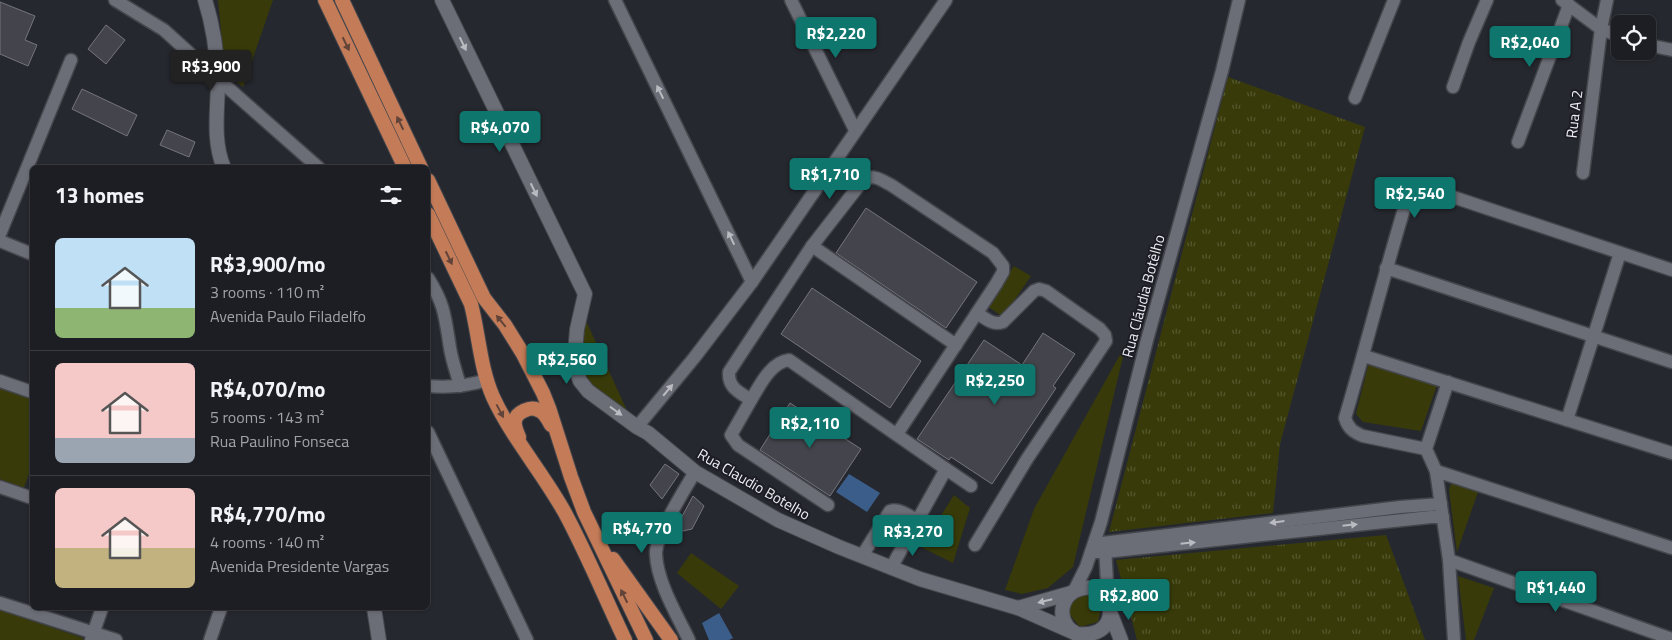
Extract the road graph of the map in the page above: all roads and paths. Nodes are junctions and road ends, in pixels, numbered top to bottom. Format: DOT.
graph roads {
  1 [pos="115,0"];
  2 [pos="205,0"];
  3 [pos="325,0"];
  4 [pos="342,0"];
  5 [pos="442,0"];
  6 [pos="615,0"];
  7 [pos="791,0"];
  8 [pos="946,0"];
  9 [pos="1239,0"];
  10 [pos="1394,0"];
  11 [pos="1487,0"];
  12 [pos="1607,0"];
  13 [pos="1566,2"];
  14 [pos="1601,29"];
  15 [pos="1611,33"];
  16 [pos="1656,47"];
  17 [pos="1672,50"];
  18 [pos="71,60"];
  19 [pos="218,79"];
  20 [pos="1453,87"];
  21 [pos="1355,98"];
  22 [pos="855,130"];
  23 [pos="1518,142"];
  24 [pos="221,164"];
  25 [pos="316,165"];
  26 [pos="404,165"];
  27 [pos="420,165"];
  28 [pos="1583,173"];
  29 [pos="430,184"];
  30 [pos="430,218"];
  31 [pos="0,234"];
  32 [pos="0,241"];
  33 [pos="812,246"];
  34 [pos="30,253"];
  35 [pos="1620,253"];
  36 [pos="1386,268"];
  37 [pos="1672,270"];
  38 [pos="430,282"];
  39 [pos="752,282"];
  40 [pos="977,313"];
  41 [pos="1593,337"];
  42 [pos="956,345"];
  43 [pos="1364,356"];
  44 [pos="1672,362"];
  45 [pos="487,380"];
  46 [pos="0,381"];
  47 [pos="1448,382"];
  48 [pos="430,386"];
  49 [pos="460,386"];
  50 [pos="30,391"];
  51 [pos="751,400"];
  52 [pos="1567,420"];
  53 [pos="642,430"];
  54 [pos="897,434"];
  55 [pos="430,436"];
  56 [pos="561,444"];
  57 [pos="1426,449"];
  58 [pos="1672,453"];
  59 [pos="527,456"];
  60 [pos="946,469"];
  61 [pos="1436,471"];
  62 [pos="695,472"];
  63 [pos="971,486"];
  64 [pos="0,487"];
  65 [pos="30,496"];
  66 [pos="828,504"];
  67 [pos="1442,510"];
  68 [pos="918,521"];
  69 [pos="594,534"];
  70 [pos="975,544"];
  71 [pos="1099,548"];
  72 [pos="1672,548"];
  73 [pos="862,556"];
  74 [pos="1449,560"];
  75 [pos="891,568"];
  76 [pos="1072,592"];
  77 [pos="0,603"];
  78 [pos="1109,607"];
  79 [pos="1018,608"];
  80 [pos="101,610"];
  81 [pos="220,610"];
  82 [pos="374,610"];
  83 [pos="1080,636"];
  84 [pos="92,637"];
  85 [pos="1672,639"];
  86 [pos="116,640"];
  87 [pos="210,640"];
  88 [pos="379,640"];
  89 [pos="527,640"];
  90 [pos="625,640"];
  91 [pos="646,640"];
  92 [pos="671,640"];
  93 [pos="689,640"];
  94 [pos="1121,640"];
  95 [pos="1454,640"];
  1 -- 19 [label="street"];
  2 -- 19 [label="street"];
  3 -- 26 [label="main road, one-way"];
  27 -- 4 [label="main road, one-way"];
  5 -- 53 [label="street, Rua Claudio Botelho, one-way"];
  39 -- 6 [label="street, one-way"];
  7 -- 22 [label="street"];
  8 -- 22 [label="street"];
  9 -- 71 [label="street, Rua Cláudia Botêlho"];
  10 -- 21 [label="street"];
  11 -- 20 [label="street"];
  12 -- 14 [label="street, Rua A 2"];
  13 -- 14 [label="street"];
  13 -- 23 [label="street"];
  14 -- 15 [label="street"];
  14 -- 28 [label="street, Rua A 2"];
  16 -- 17 [label="street"];
  18 -- 31 [label="street"];
  19 -- 24 [label="street"];
  19 -- 25 [label="street"];
  22 -- 39 [label="street"];
  56 -- 29 [label="main road, one-way"];
  30 -- 45 [label="main road, one-way"];
  32 -- 34 [label="street"];
  33 -- 40 [label="street"];
  33 -- 42 [label="street"];
  33 -- 51 [label="street"];
  35 -- 36 [label="street"];
  35 -- 37 [label="street"];
  35 -- 41 [label="street"];
  36 -- 41 [label="street"];
  36 -- 43 [label="street"];
  38 -- 49 [label="street"];
  53 -- 39 [label="street, one-way"];
  40 -- 42 [label="street"];
  40 -- 70 [label="street"];
  41 -- 44 [label="street"];
  41 -- 52 [label="street"];
  42 -- 54 [label="street"];
  43 -- 47 [label="street"];
  43 -- 57 [label="street"];
  45 -- 49 [label="street"];
  45 -- 59 [label="main road, one-way"];
  46 -- 50 [label="street"];
  47 -- 52 [label="street"];
  47 -- 57 [label="street"];
  48 -- 49 [label="street"];
  51 -- 54 [label="street"];
  51 -- 66 [label="street"];
  52 -- 58 [label="street"];
  53 -- 62 [label="street, Rua Claudio Botelho"];
  54 -- 60 [label="street"];
  55 -- 89 [label="street"];
  56 -- 59 [label="main road"];
  56 -- 69 [label="main road"];
  57 -- 61 [label="street"];
  59 -- 90 [label="main road"];
  60 -- 63 [label="street"];
  60 -- 68 [label="street"];
  61 -- 67 [label="street"];
  61 -- 72 [label="street"];
  62 -- 73 [label="street, Rua Claudio Botelho"];
  62 -- 93 [label="street"];
  64 -- 65 [label="street"];
  67 -- 71 [label="street"];
  67 -- 74 [label="street"];
  68 -- 73 [label="street"];
  68 -- 75 [label="street"];
  91 -- 69 [label="main road, one-way"];
  69 -- 92 [label="main road"];
  71 -- 76 [label="street, Rua Cláudia Botêlho"];
  71 -- 78 [label="street"];
  73 -- 75 [label="street, Rua Claudio Botelho"];
  74 -- 85 [label="street"];
  74 -- 95 [label="street"];
  75 -- 79 [label="street, Rua Claudio Botelho"];
  76 -- 78 [label="street"];
  76 -- 79 [label="street, one-way"];
  76 -- 83 [label="street"];
  77 -- 84 [label="street"];
  78 -- 83 [label="street"];
  78 -- 94 [label="street"];
  79 -- 83 [label="street, Rua Claudio Botelho"];
  80 -- 84 [label="street"];
  81 -- 87 [label="street"];
  82 -- 88 [label="street"];
  84 -- 86 [label="street"];
}
